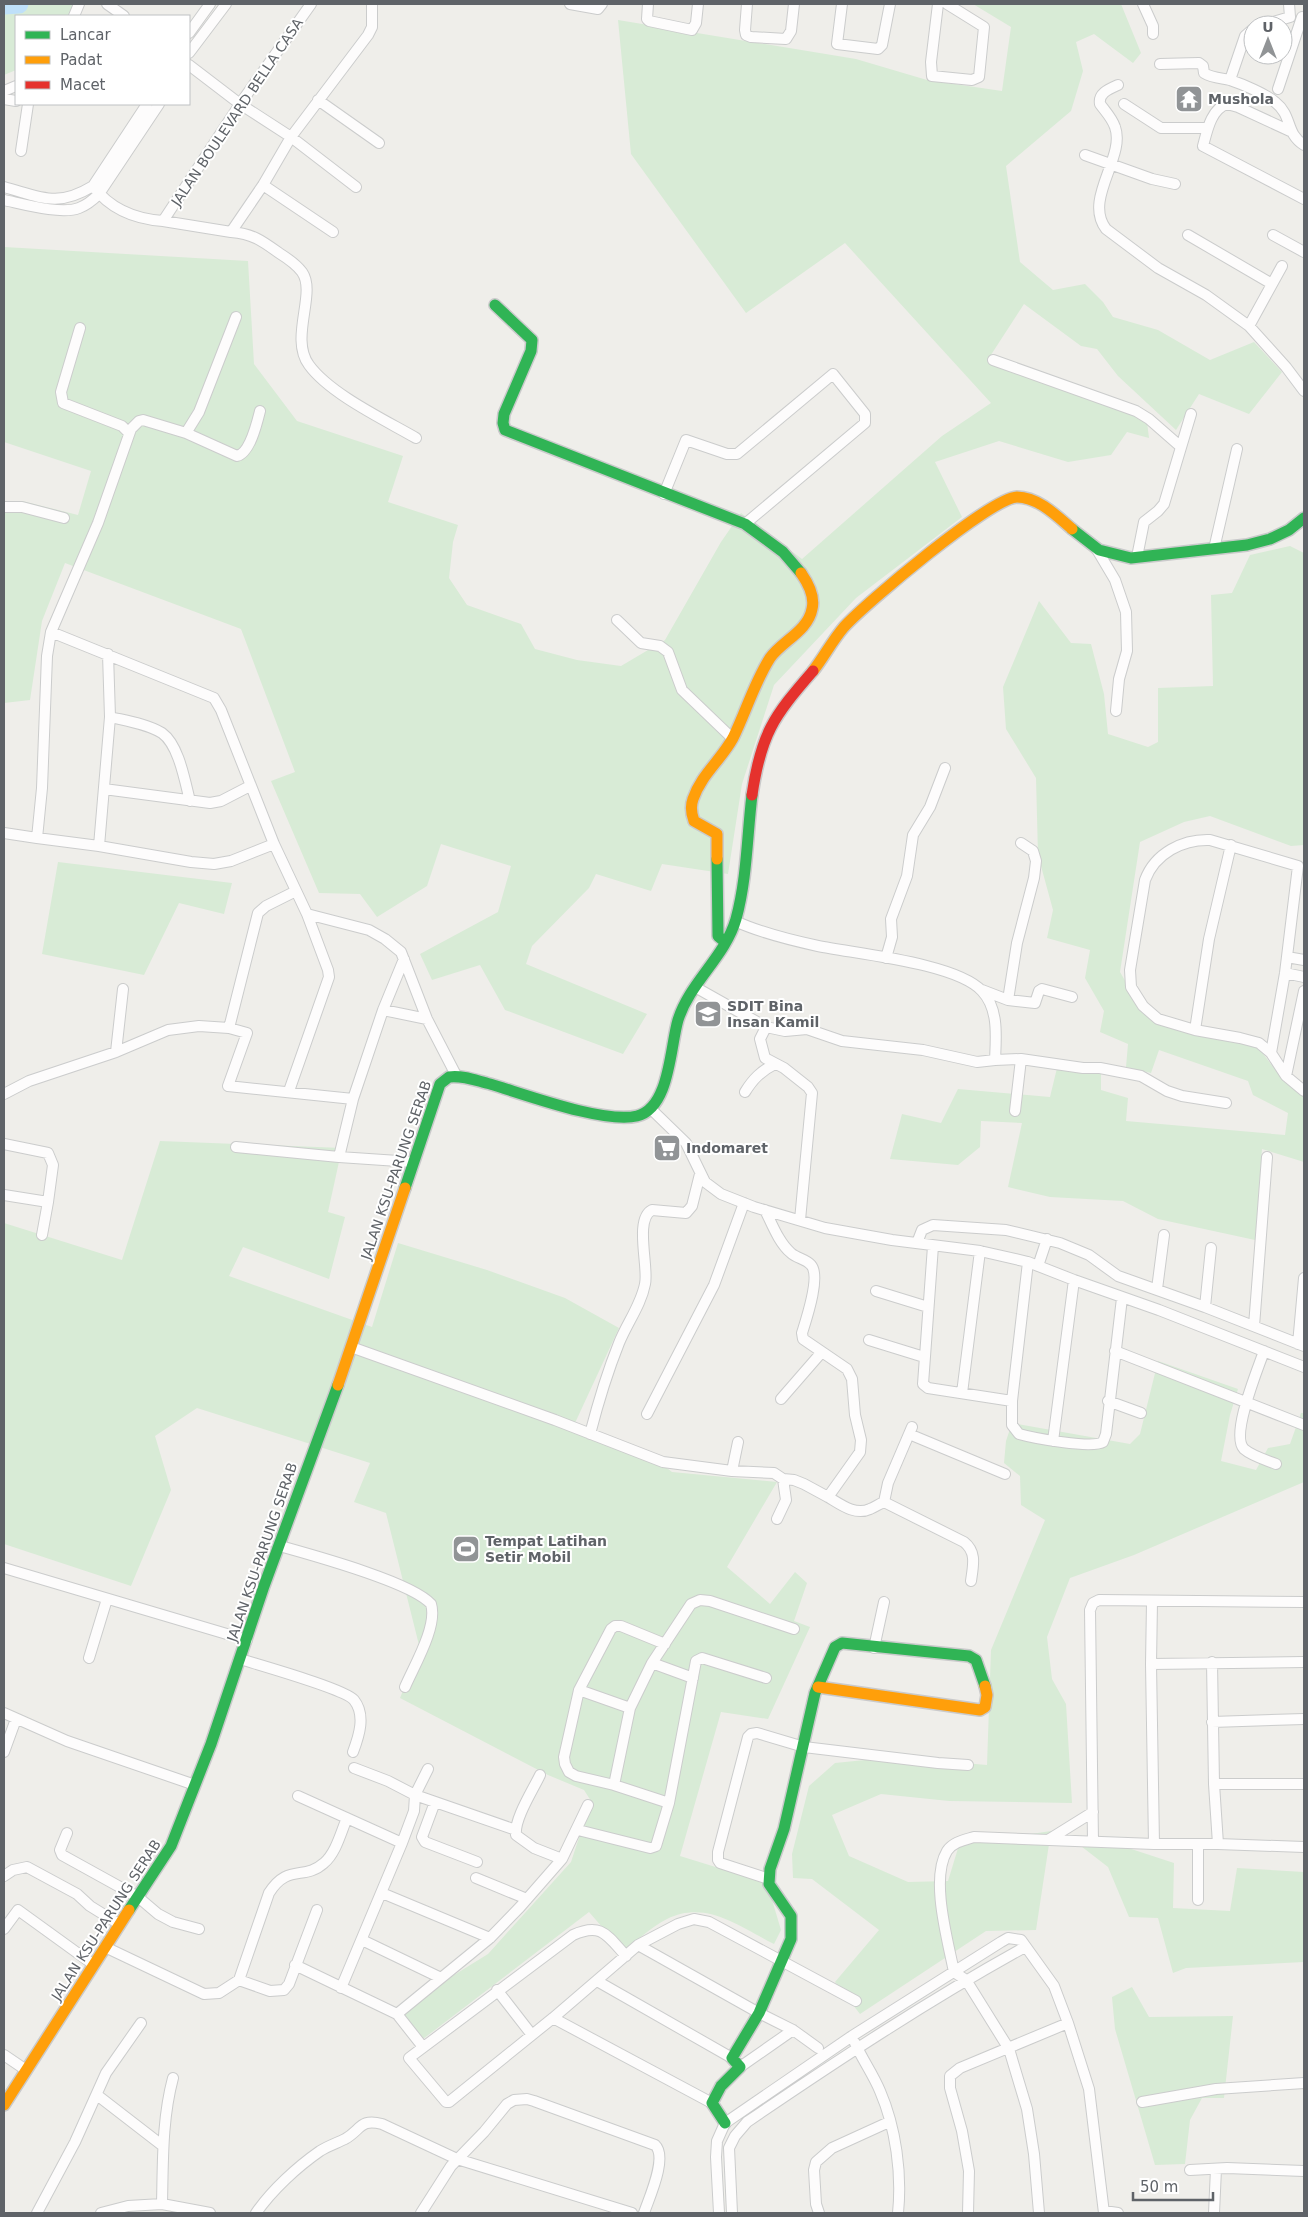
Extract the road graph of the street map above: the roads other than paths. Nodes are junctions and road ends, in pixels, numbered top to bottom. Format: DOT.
graph roads {
  1 [pos="210,4"];
  2 [pos="226,4"];
  3 [pos="311,4"];
  4 [pos="372,4"];
  5 [pos="570,4"];
  6 [pos="602,4"];
  7 [pos="648,4"];
  8 [pos="698,4"];
  9 [pos="747,4"];
  10 [pos="794,4"];
  11 [pos="842,4"];
  12 [pos="890,4"];
  13 [pos="938,4"];
  14 [pos="947,4"];
  15 [pos="1143,4"];
  16 [pos="113,6"];
  17 [pos="123,15"];
  18 [pos="1303,17"];
  19 [pos="190,32"];
  20 [pos="1153,34"];
  21 [pos="1243,42"];
  22 [pos="190,52"];
  23 [pos="1160,64"];
  24 [pos="190,66"];
  25 [pos="1230,80"];
  26 [pos="1118,85"];
  27 [pos="1278,89"];
  28 [pos="318,100"];
  29 [pos="240,104"];
  30 [pos="1124,104"];
  31 [pos="28,105"];
  32 [pos="146,105"];
  33 [pos="158,105"];
  34 [pos="1208,128"];
  35 [pos="1290,131"];
  36 [pos="291,137"];
  37 [pos="379,143"];
  38 [pos="1304,145"];
  39 [pos="21,151"];
  40 [pos="1085,155"];
  41 [pos="1110,163"];
  42 [pos="1175,184"];
  43 [pos="263,185"];
  44 [pos="4,187"];
  45 [pos="356,187"];
  46 [pos="96,190"];
  47 [pos="1304,199"];
  48 [pos="4,200"];
  49 [pos="163,221"];
  50 [pos="231,232"];
  51 [pos="333,232"];
  52 [pos="1188,235"];
  53 [pos="1273,235"];
  54 [pos="1304,252"];
  55 [pos="1282,266"];
  56 [pos="1272,284"];
  57 [pos="495,305"];
  58 [pos="236,317"];
  59 [pos="1249,326"];
  60 [pos="80,328"];
  61 [pos="993,360"];
  62 [pos="1304,391"];
  63 [pos="260,411"];
  64 [pos="1191,414"];
  65 [pos="129,433"];
  66 [pos="186,434"];
  67 [pos="416,438"];
  68 [pos="1181,447"];
  69 [pos="1237,450"];
  70 [pos="664,494"];
  71 [pos="4,507"];
  72 [pos="64,518"];
  73 [pos="1304,518"];
  74 [pos="744,524"];
  75 [pos="1095,548"];
  76 [pos="1214,549"];
  77 [pos="1137,557"];
  78 [pos="617,620"];
  79 [pos="51,632"];
  80 [pos="108,654"];
  81 [pos="1116,711"];
  82 [pos="110,717"];
  83 [pos="732,738"];
  84 [pos="946,768"];
  85 [pos="250,786"];
  86 [pos="104,789"];
  87 [pos="190,801"];
  88 [pos="4,833"];
  89 [pos="37,838"];
  90 [pos="1021,843"];
  91 [pos="274,844"];
  92 [pos="99,846"];
  93 [pos="1231,846"];
  94 [pos="1301,865"];
  95 [pos="1300,882"];
  96 [pos="296,891"];
  97 [pos="307,914"];
  98 [pos="735,921"];
  99 [pos="725,942"];
  100 [pos="1287,957"];
  101 [pos="886,958"];
  102 [pos="404,959"];
  103 [pos="1304,960"];
  104 [pos="1284,973"];
  105 [pos="1304,977"];
  106 [pos="695,987"];
  107 [pos="123,989"];
  108 [pos="982,990"];
  109 [pos="1304,991"];
  110 [pos="1072,997"];
  111 [pos="1008,1000"];
  112 [pos="383,1010"];
  113 [pos="427,1019"];
  114 [pos="766,1027"];
  115 [pos="230,1028"];
  116 [pos="1195,1030"];
  117 [pos="116,1052"];
  118 [pos="1271,1053"];
  119 [pos="995,1060"];
  120 [pos="1021,1060"];
  121 [pos="775,1064"];
  122 [pos="1286,1076"];
  123 [pos="457,1077"];
  124 [pos="289,1091"];
  125 [pos="1304,1091"];
  126 [pos="745,1092"];
  127 [pos="4,1094"];
  128 [pos="353,1099"];
  129 [pos="1226,1103"];
  130 [pos="651,1109"];
  131 [pos="1015,1111"];
  132 [pos="4,1144"];
  133 [pos="236,1147"];
  134 [pos="339,1157"];
  135 [pos="1267,1157"];
  136 [pos="413,1162"];
  137 [pos="700,1174"];
  138 [pos="4,1195"];
  139 [pos="48,1202"];
  140 [pos="744,1203"];
  141 [pos="765,1210"];
  142 [pos="800,1220"];
  143 [pos="42,1235"];
  144 [pos="1164,1235"];
  145 [pos="1047,1239"];
  146 [pos="917,1243"];
  147 [pos="933,1246"];
  148 [pos="1211,1248"];
  149 [pos="980,1251"];
  150 [pos="1033,1264"];
  151 [pos="1304,1278"];
  152 [pos="1074,1280"];
  153 [pos="1157,1289"];
  154 [pos="876,1291"];
  155 [pos="1122,1298"];
  156 [pos="928,1307"];
  157 [pos="1205,1307"];
  158 [pos="1254,1326"];
  159 [pos="869,1340"];
  160 [pos="1301,1345"];
  161 [pos="351,1347"];
  162 [pos="1115,1351"];
  163 [pos="1264,1351"];
  164 [pos="821,1353"];
  165 [pos="924,1357"];
  166 [pos="1304,1367"];
  167 [pos="962,1392"];
  168 [pos="781,1399"];
  169 [pos="1012,1400"];
  170 [pos="1108,1401"];
  171 [pos="1246,1403"];
  172 [pos="648,1414"];
  173 [pos="1141,1414"];
  174 [pos="1304,1425"];
  175 [pos="590,1434"];
  176 [pos="1053,1441"];
  177 [pos="738,1442"];
  178 [pos="1276,1464"];
  179 [pos="732,1471"];
  180 [pos="1005,1474"];
  181 [pos="783,1479"];
  182 [pos="828,1497"];
  183 [pos="884,1502"];
  184 [pos="776,1519"];
  185 [pos="280,1546"];
  186 [pos="4,1568"];
  187 [pos="971,1581"];
  188 [pos="107,1599"];
  189 [pos="884,1602"];
  190 [pos="1152,1602"];
  191 [pos="1304,1602"];
  192 [pos="794,1628"];
  193 [pos="247,1640"];
  194 [pos="664,1644"];
  195 [pos="874,1648"];
  196 [pos="89,1658"];
  197 [pos="240,1660"];
  198 [pos="1212,1662"];
  199 [pos="1304,1662"];
  200 [pos="652,1663"];
  201 [pos="1151,1664"];
  202 [pos="693,1678"];
  203 [pos="766,1678"];
  204 [pos="405,1687"];
  205 [pos="818,1687"];
  206 [pos="579,1690"];
  207 [pos="630,1708"];
  208 [pos="4,1713"];
  209 [pos="16,1719"];
  210 [pos="1304,1719"];
  211 [pos="1212,1722"];
  212 [pos="804,1747"];
  213 [pos="4,1752"];
  214 [pos="353,1752"];
  215 [pos="968,1764"];
  216 [pos="354,1768"];
  217 [pos="428,1769"];
  218 [pos="540,1775"];
  219 [pos="1214,1784"];
  220 [pos="1304,1784"];
  221 [pos="195,1785"];
  222 [pos="614,1785"];
  223 [pos="416,1795"];
  224 [pos="298,1796"];
  225 [pos="435,1802"];
  226 [pos="669,1803"];
  227 [pos="588,1805"];
  228 [pos="1093,1812"];
  229 [pos="347,1818"];
  230 [pos="516,1830"];
  231 [pos="578,1830"];
  232 [pos="67,1833"];
  233 [pos="1048,1840"];
  234 [pos="1093,1842"];
  235 [pos="402,1843"];
  236 [pos="1154,1844"];
  237 [pos="1198,1844"];
  238 [pos="1218,1844"];
  239 [pos="1304,1847"];
  240 [pos="562,1858"];
  241 [pos="478,1862"];
  242 [pos="4,1876"];
  243 [pos="476,1878"];
  244 [pos="769,1879"];
  245 [pos="382,1893"];
  246 [pos="138,1897"];
  247 [pos="528,1899"];
  248 [pos="1198,1900"];
  249 [pos="318,1910"];
  250 [pos="119,1924"];
  251 [pos="4,1929"];
  252 [pos="199,1930"];
  253 [pos="490,1938"];
  254 [pos="362,1940"];
  255 [pos="638,1945"];
  256 [pos="105,1947"];
  257 [pos="1026,1947"];
  258 [pos="626,1956"];
  259 [pos="781,1962"];
  260 [pos="94,1965"];
  261 [pos="295,1965"];
  262 [pos="954,1972"];
  263 [pos="441,1978"];
  264 [pos="239,1980"];
  265 [pos="966,1980"];
  266 [pos="597,1981"];
  267 [pos="341,1988"];
  268 [pos="497,1990"];
  269 [pos="856,2002"];
  270 [pos="759,2013"];
  271 [pos="400,2018"];
  272 [pos="553,2018"];
  273 [pos="1068,2023"];
  274 [pos="141,2024"];
  275 [pos="793,2030"];
  276 [pos="532,2035"];
  277 [pos="852,2036"];
  278 [pos="422,2047"];
  279 [pos="857,2047"];
  280 [pos="818,2048"];
  281 [pos="1009,2049"];
  282 [pos="4,2055"];
  283 [pos="732,2058"];
  284 [pos="740,2067"];
  285 [pos="26,2070"];
  286 [pos="173,2078"];
  287 [pos="1304,2083"];
  288 [pos="97,2096"];
  289 [pos="1142,2102"];
  290 [pos="712,2103"];
  291 [pos="4,2105"];
  292 [pos="890,2122"];
  293 [pos="725,2123"];
  294 [pos="163,2146"];
  295 [pos="457,2159"];
  296 [pos="1216,2168"];
  297 [pos="1190,2170"];
  298 [pos="1304,2171"];
  299 [pos="162,2204"];
  300 [pos="1104,2212"];
  301 [pos="36,2213"];
  302 [pos="101,2213"];
  303 [pos="210,2213"];
  304 [pos="256,2213"];
  305 [pos="421,2213"];
  306 [pos="632,2213"];
  307 [pos="644,2213"];
  308 [pos="719,2213"];
  309 [pos="732,2213"];
  310 [pos="819,2213"];
  311 [pos="898,2213"];
  312 [pos="968,2213"];
  313 [pos="1039,2213"];
  314 [pos="1118,2213"];
  315 [pos="1214,2213"];
  1 -- 19 [label="street"];
  2 -- 22 [label="street"];
  3 -- 29 [label="street, JALAN BOULEVARD BELLA CASA"];
  4 -- 28 [label="street"];
  5 -- 6 [label="street"];
  7 -- 8 [label="street"];
  9 -- 10 [label="street"];
  11 -- 12 [label="street"];
  13 -- 14 [label="street"];
  15 -- 20 [label="street"];
  16 -- 17 [label="street"];
  18 -- 27 [label="street"];
  21 -- 25 [label="street"];
  23 -- 25 [label="street"];
  24 -- 29 [label="street"];
  25 -- 35 [label="street"];
  26 -- 41 [label="street"];
  28 -- 36 [label="street"];
  28 -- 37 [label="street"];
  29 -- 36 [label="street"];
  29 -- 49 [label="street, JALAN BOULEVARD BELLA CASA"];
  30 -- 34 [label="street"];
  31 -- 39 [label="street"];
  32 -- 46 [label="street"];
  33 -- 46 [label="street"];
  34 -- 35 [label="street"];
  34 -- 47 [label="street"];
  35 -- 38 [label="street"];
  36 -- 43 [label="street"];
  36 -- 45 [label="street"];
  40 -- 41 [label="street"];
  41 -- 42 [label="street"];
  41 -- 59 [label="street"];
  43 -- 50 [label="street"];
  43 -- 51 [label="street"];
  44 -- 46 [label="street"];
  46 -- 48 [label="street"];
  46 -- 49 [label="street, JALAN BOULEVARD BELLA CASA"];
  49 -- 50 [label="street, JALAN BOULEVARD BELLA CASA"];
  50 -- 67 [label="street, JALAN BOULEVARD BELLA CASA"];
  52 -- 56 [label="street"];
  53 -- 54 [label="street"];
  55 -- 56 [label="street"];
  56 -- 59 [label="street"];
  57 -- 70 [label="street"];
  58 -- 66 [label="street"];
  59 -- 62 [label="street"];
  60 -- 65 [label="street"];
  61 -- 68 [label="street"];
  63 -- 66 [label="street"];
  64 -- 68 [label="street"];
  65 -- 66 [label="street"];
  65 -- 79 [label="street"];
  68 -- 77 [label="street"];
  69 -- 76 [label="street"];
  70 -- 74 [label="street"];
  70 -- 74 [label="street"];
  71 -- 72 [label="street"];
  73 -- 76 [label="street"];
  74 -- 83 [label="street"];
  75 -- 77 [label="street"];
  75 -- 81 [label="street"];
  75 -- 98 [label="street"];
  76 -- 77 [label="street"];
  78 -- 83 [label="street"];
  79 -- 80 [label="street"];
  79 -- 89 [label="street"];
  80 -- 82 [label="street"];
  80 -- 85 [label="street"];
  82 -- 86 [label="street"];
  82 -- 87 [label="street"];
  83 -- 99 [label="street"];
  84 -- 101 [label="street"];
  85 -- 87 [label="street"];
  85 -- 91 [label="street"];
  86 -- 87 [label="street"];
  86 -- 92 [label="street"];
  88 -- 89 [label="street"];
  89 -- 92 [label="street"];
  90 -- 111 [label="street"];
  91 -- 92 [label="street"];
  91 -- 96 [label="street"];
  93 -- 94 [label="street"];
  93 -- 116 [label="street"];
  93 -- 116 [label="street"];
  94 -- 95 [label="street"];
  95 -- 100 [label="street"];
  96 -- 97 [label="street"];
  96 -- 115 [label="street"];
  97 -- 102 [label="street"];
  97 -- 124 [label="street"];
  98 -- 99 [label="street"];
  98 -- 101 [label="street"];
  99 -- 106 [label="street"];
  100 -- 103 [label="street"];
  100 -- 104 [label="street"];
  101 -- 108 [label="street"];
  102 -- 112 [label="street"];
  102 -- 113 [label="street"];
  104 -- 105 [label="street"];
  104 -- 118 [label="street"];
  106 -- 114 [label="street"];
  106 -- 130 [label="street"];
  107 -- 117 [label="street"];
  108 -- 111 [label="street"];
  108 -- 119 [label="street"];
  109 -- 122 [label="street"];
  110 -- 111 [label="street"];
  112 -- 113 [label="street"];
  112 -- 128 [label="street"];
  113 -- 123 [label="street"];
  114 -- 119 [label="street"];
  114 -- 121 [label="street"];
  115 -- 117 [label="street"];
  115 -- 124 [label="street"];
  116 -- 118 [label="street"];
  117 -- 127 [label="street"];
  118 -- 122 [label="street"];
  119 -- 120 [label="street"];
  120 -- 129 [label="street"];
  120 -- 131 [label="street"];
  121 -- 126 [label="street"];
  121 -- 142 [label="street"];
  122 -- 125 [label="street"];
  123 -- 130 [label="street"];
  123 -- 136 [label="street, JALAN KSU-PARUNG SERAB"];
  124 -- 128 [label="street"];
  128 -- 134 [label="street"];
  130 -- 137 [label="street"];
  132 -- 139 [label="street"];
  133 -- 134 [label="street"];
  134 -- 136 [label="street"];
  135 -- 158 [label="street"];
  136 -- 161 [label="street, JALAN KSU-PARUNG SERAB"];
  137 -- 140 [label="street"];
  137 -- 175 [label="street"];
  138 -- 139 [label="street"];
  139 -- 143 [label="street"];
  140 -- 141 [label="street"];
  140 -- 172 [label="street"];
  141 -- 142 [label="street"];
  141 -- 164 [label="street"];
  142 -- 146 [label="street"];
  144 -- 153 [label="street"];
  145 -- 146 [label="street"];
  145 -- 150 [label="street"];
  145 -- 153 [label="street"];
  146 -- 147 [label="street"];
  147 -- 149 [label="street"];
  147 -- 156 [label="street"];
  148 -- 157 [label="street"];
  149 -- 150 [label="street"];
  149 -- 167 [label="street"];
  150 -- 152 [label="street"];
  150 -- 169 [label="street"];
  151 -- 160 [label="street"];
  152 -- 155 [label="street"];
  152 -- 176 [label="street"];
  153 -- 157 [label="street"];
  154 -- 156 [label="street"];
  155 -- 162 [label="street"];
  155 -- 163 [label="street"];
  156 -- 165 [label="street"];
  157 -- 158 [label="street"];
  158 -- 160 [label="street"];
  159 -- 165 [label="street"];
  161 -- 175 [label="street"];
  161 -- 185 [label="street, JALAN KSU-PARUNG SERAB"];
  162 -- 170 [label="street"];
  162 -- 171 [label="street"];
  163 -- 166 [label="street"];
  163 -- 171 [label="street"];
  164 -- 168 [label="street"];
  164 -- 182 [label="street"];
  165 -- 167 [label="street"];
  167 -- 169 [label="street"];
  169 -- 176 [label="street"];
  170 -- 173 [label="street"];
  170 -- 176 [label="street"];
  171 -- 174 [label="street"];
  171 -- 178 [label="street"];
  175 -- 179 [label="street"];
  177 -- 179 [label="street"];
  179 -- 181 [label="street"];
  180 -- 183 [label="street"];
  181 -- 182 [label="street"];
  181 -- 184 [label="street"];
  182 -- 183 [label="street"];
  183 -- 187 [label="street"];
  185 -- 193 [label="street, JALAN KSU-PARUNG SERAB"];
  185 -- 204 [label="street"];
  186 -- 188 [label="street"];
  188 -- 193 [label="street"];
  188 -- 196 [label="street"];
  189 -- 195 [label="street"];
  190 -- 191 [label="street"];
  190 -- 201 [label="street"];
  190 -- 228 [label="street"];
  192 -- 194 [label="street"];
  193 -- 197 [label="street, JALAN KSU-PARUNG SERAB"];
  194 -- 200 [label="street"];
  194 -- 206 [label="street"];
  195 -- 205 [label="street"];
  195 -- 205 [label="street"];
  197 -- 214 [label="street"];
  197 -- 221 [label="street, JALAN KSU-PARUNG SERAB"];
  198 -- 199 [label="street"];
  198 -- 201 [label="street"];
  198 -- 211 [label="street"];
  200 -- 202 [label="street"];
  200 -- 207 [label="street"];
  201 -- 236 [label="street"];
  202 -- 203 [label="street"];
  202 -- 226 [label="street"];
  205 -- 212 [label="street"];
  206 -- 207 [label="street"];
  206 -- 222 [label="street"];
  207 -- 222 [label="street"];
  208 -- 209 [label="street"];
  209 -- 213 [label="street"];
  209 -- 221 [label="street"];
  210 -- 211 [label="street"];
  211 -- 219 [label="street"];
  212 -- 215 [label="street"];
  212 -- 244 [label="street"];
  212 -- 244 [label="street"];
  216 -- 223 [label="street"];
  217 -- 223 [label="street"];
  218 -- 230 [label="street"];
  219 -- 220 [label="street"];
  219 -- 238 [label="street"];
  221 -- 246 [label="street, JALAN KSU-PARUNG SERAB"];
  222 -- 226 [label="street"];
  223 -- 225 [label="street"];
  223 -- 235 [label="street"];
  224 -- 229 [label="street"];
  225 -- 230 [label="street"];
  225 -- 241 [label="street"];
  226 -- 231 [label="street"];
  227 -- 231 [label="street"];
  228 -- 233 [label="street"];
  228 -- 234 [label="street"];
  229 -- 235 [label="street"];
  229 -- 264 [label="street"];
  230 -- 240 [label="street"];
  231 -- 240 [label="street"];
  232 -- 246 [label="street"];
  233 -- 234 [label="street"];
  233 -- 262 [label="street"];
  234 -- 236 [label="street"];
  235 -- 245 [label="street"];
  236 -- 237 [label="street"];
  237 -- 238 [label="street"];
  237 -- 248 [label="street"];
  238 -- 239 [label="street"];
  240 -- 247 [label="street"];
  242 -- 250 [label="street"];
  243 -- 247 [label="street"];
  244 -- 259 [label="street"];
  245 -- 253 [label="street"];
  245 -- 254 [label="street"];
  246 -- 250 [label="street, JALAN KSU-PARUNG SERAB"];
  246 -- 252 [label="street"];
  247 -- 253 [label="street"];
  249 -- 261 [label="street"];
  250 -- 256 [label="street, JALAN KSU-PARUNG SERAB"];
  251 -- 260 [label="street"];
  253 -- 263 [label="street"];
  254 -- 263 [label="street"];
  254 -- 267 [label="street"];
  255 -- 258 [label="street"];
  255 -- 259 [label="street"];
  255 -- 270 [label="street"];
  256 -- 260 [label="street, JALAN KSU-PARUNG SERAB"];
  256 -- 264 [label="street"];
  257 -- 262 [label="street"];
  257 -- 265 [label="street"];
  257 -- 273 [label="street"];
  258 -- 266 [label="street"];
  258 -- 268 [label="street"];
  259 -- 269 [label="street"];
  259 -- 270 [label="street"];
  260 -- 285 [label="street, JALAN KSU-PARUNG SERAB"];
  261 -- 264 [label="street"];
  261 -- 267 [label="street"];
  262 -- 265 [label="street"];
  262 -- 277 [label="street"];
  263 -- 271 [label="street"];
  265 -- 279 [label="street"];
  265 -- 281 [label="street"];
  266 -- 272 [label="street"];
  266 -- 283 [label="street"];
  267 -- 271 [label="street"];
  268 -- 276 [label="street"];
  268 -- 278 [label="street"];
  270 -- 275 [label="street"];
  270 -- 283 [label="street"];
  271 -- 278 [label="street"];
  272 -- 276 [label="street"];
  272 -- 290 [label="street"];
  273 -- 281 [label="street"];
  273 -- 300 [label="street"];
  274 -- 288 [label="street"];
  275 -- 280 [label="street"];
  275 -- 284 [label="street"];
  276 -- 278 [label="street"];
  277 -- 279 [label="street"];
  277 -- 293 [label="street"];
  279 -- 292 [label="street"];
  279 -- 309 [label="street"];
  281 -- 312 [label="street"];
  281 -- 313 [label="street"];
  282 -- 285 [label="street"];
  283 -- 284 [label="street"];
  284 -- 290 [label="street"];
  285 -- 291 [label="street, JALAN KSU-PARUNG SERAB"];
  286 -- 294 [label="street"];
  287 -- 289 [label="street"];
  288 -- 294 [label="street"];
  288 -- 301 [label="street"];
  290 -- 293 [label="street"];
  292 -- 310 [label="street"];
  292 -- 311 [label="street"];
  293 -- 308 [label="street"];
  294 -- 299 [label="street"];
  295 -- 304 [label="street"];
  295 -- 305 [label="street"];
  295 -- 306 [label="street"];
  295 -- 307 [label="street"];
  296 -- 297 [label="street"];
  296 -- 298 [label="street"];
  296 -- 315 [label="street"];
  299 -- 302 [label="street"];
  299 -- 303 [label="street"];
  300 -- 314 [label="street"];
}
